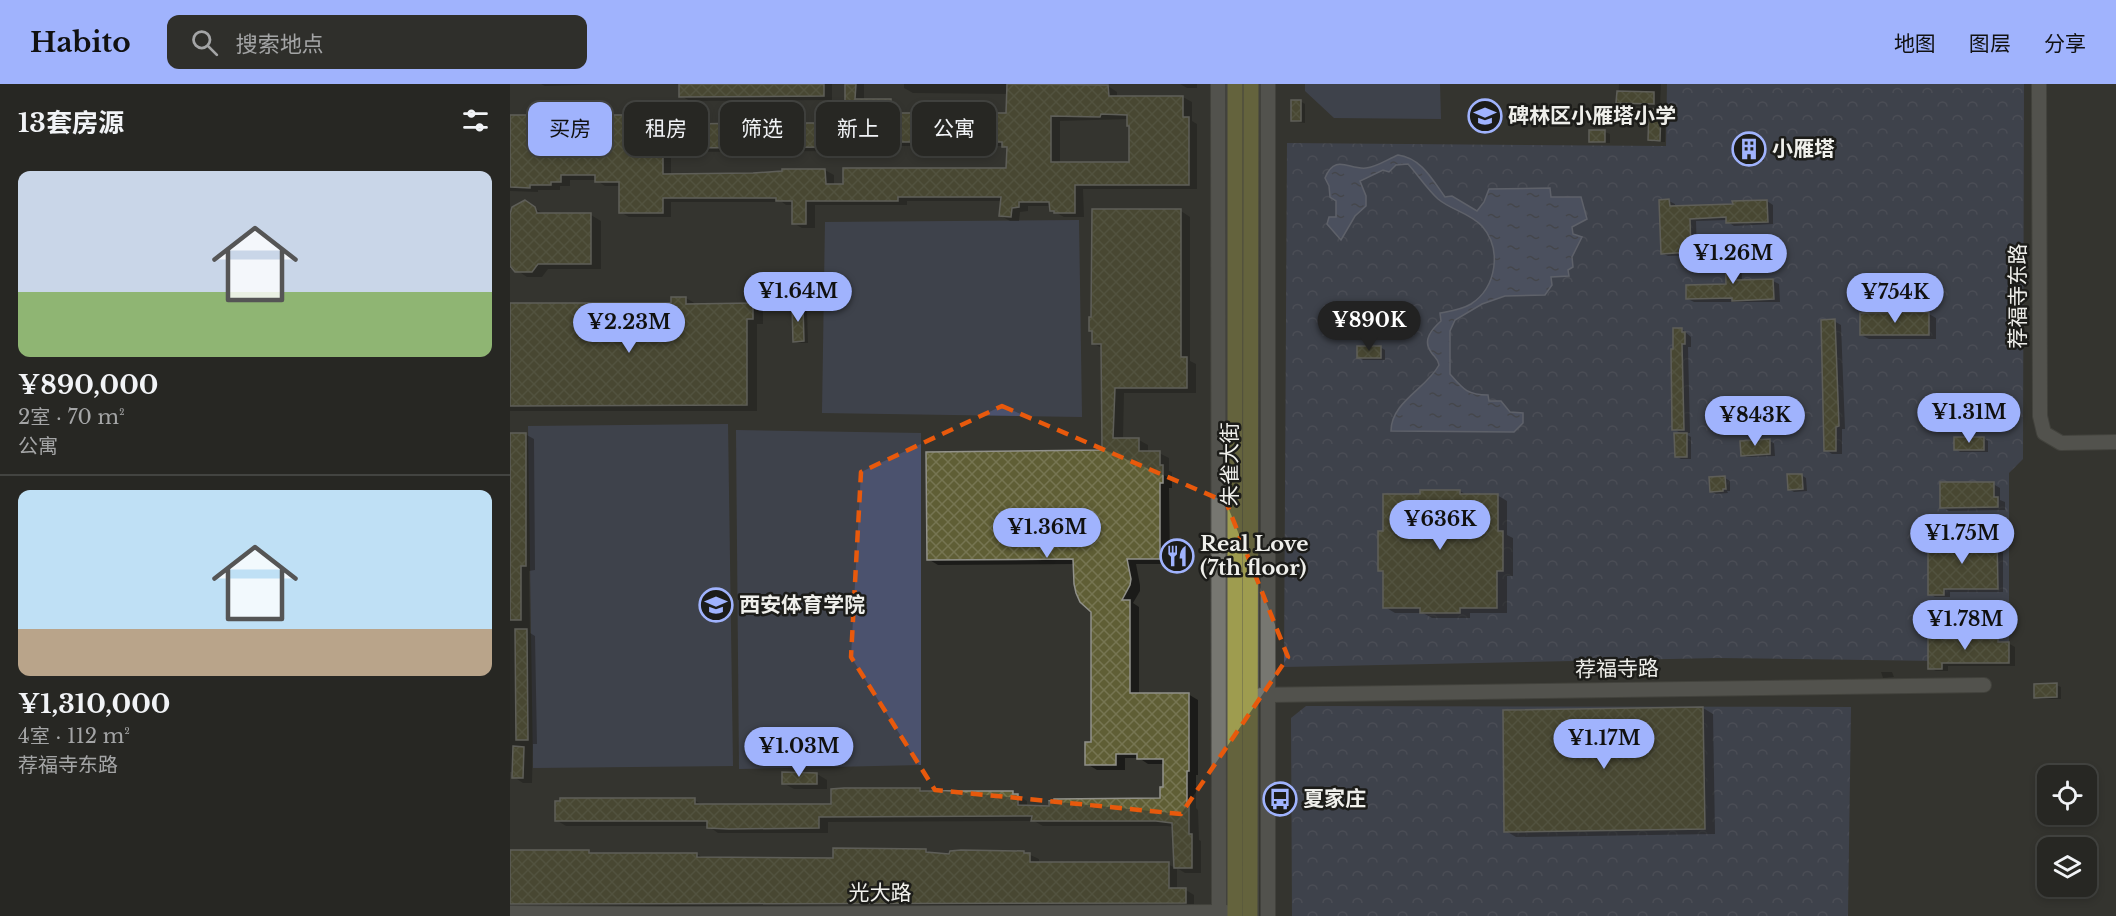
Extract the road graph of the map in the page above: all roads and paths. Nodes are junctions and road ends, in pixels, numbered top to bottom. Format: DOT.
graph roads {
  1 [pos="1218,84"];
  2 [pos="1235,84"];
  3 [pos="1251,84"];
  4 [pos="1268,84"];
  5 [pos="2039,84"];
  6 [pos="2116,442"];
  7 [pos="1984,685"];
  8 [pos="1268,695"];
  9 [pos="1250,696"];
  10 [pos="510,913"];
  11 [pos="1219,914"];
  12 [pos="1242,914"];
  13 [pos="664,915"];
  14 [pos="1268,916"];
  1 -- 11 [label="street"];
  2 -- 12 [label="main road, 朱雀大街"];
  3 -- 9 [label="main road, 朱雀大街"];
  4 -- 8 [label="street"];
  5 -- 6 [label="street, 荐福寺东路"];
  7 -- 8 [label="street, 荐福寺路"];
  8 -- 9 [label="street, 荐福寺路"];
  8 -- 14 [label="street"];
  9 -- 12 [label="main road, 朱雀大街"];
  10 -- 13 [label="street, 光大路"];
  11 -- 12 [label="street, 光大路"];
  11 -- 13 [label="street, 光大路"];
}
